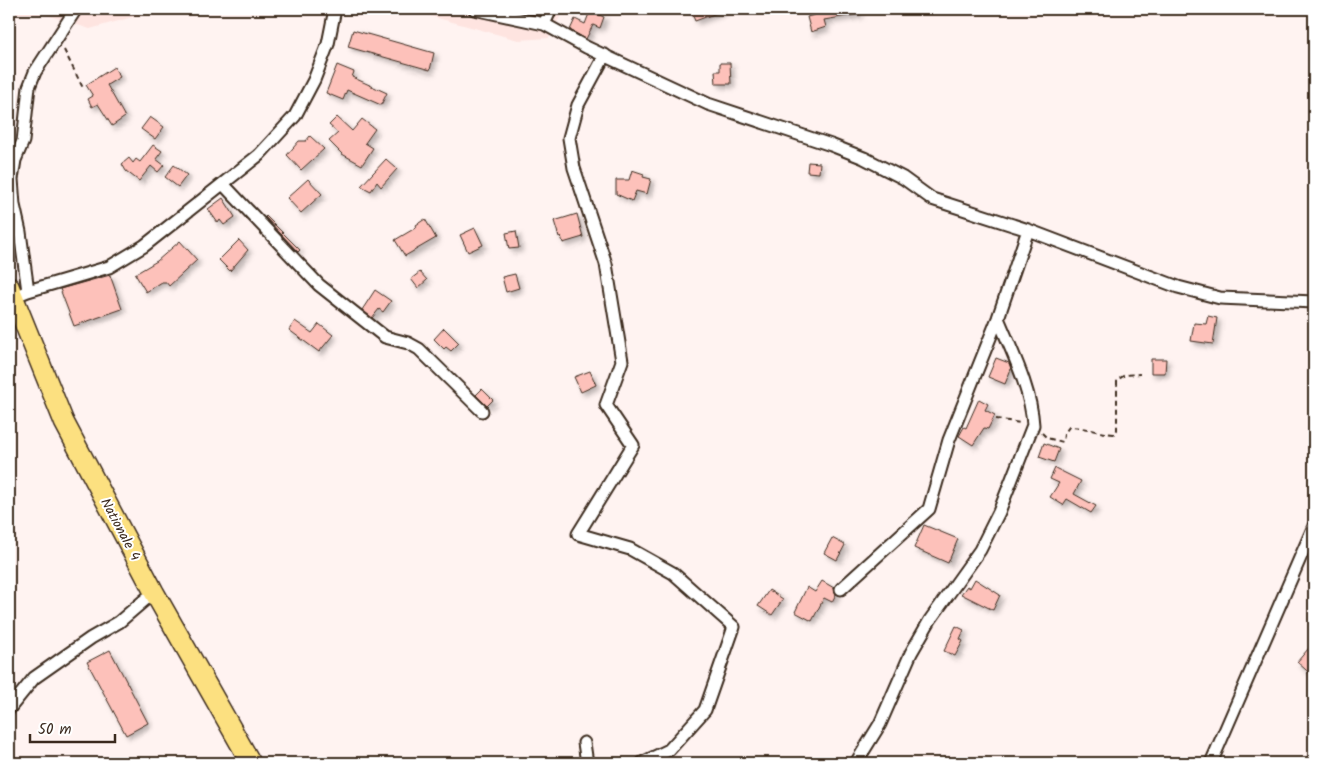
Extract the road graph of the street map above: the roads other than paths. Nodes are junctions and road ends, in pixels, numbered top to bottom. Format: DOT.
graph roads {
  1 [pos="76,9"];
  2 [pos="335,9"];
  3 [pos="474,9"];
  4 [pos="551,9"];
  5 [pos="544,24"];
  6 [pos="605,55"];
  7 [pos="224,184"];
  8 [pos="1028,230"];
  9 [pos="14,296"];
  10 [pos="1314,302"];
  11 [pos="998,318"];
  12 [pos="482,411"];
  13 [pos="1314,526"];
  14 [pos="842,589"];
  15 [pos="154,592"];
  16 [pos="9,709"];
  17 [pos="584,743"];
  18 [pos="251,763"];
  19 [pos="587,763"];
  20 [pos="642,763"];
  21 [pos="856,763"];
  22 [pos="1211,763"];
  1 -- 9 [label="street"];
  2 -- 7 [label="street"];
  3 -- 5 [label="street"];
  4 -- 5 [label="street"];
  5 -- 6 [label="street"];
  6 -- 8 [label="street"];
  6 -- 20 [label="street"];
  7 -- 9 [label="street"];
  7 -- 12 [label="street"];
  8 -- 10 [label="street"];
  8 -- 11 [label="street"];
  9 -- 15 [label="highway, Nationale 4"];
  11 -- 14 [label="street"];
  11 -- 21 [label="street"];
  13 -- 22 [label="street"];
  15 -- 16 [label="street"];
  15 -- 18 [label="highway, Nationale 4"];
  17 -- 19 [label="street"];
}
